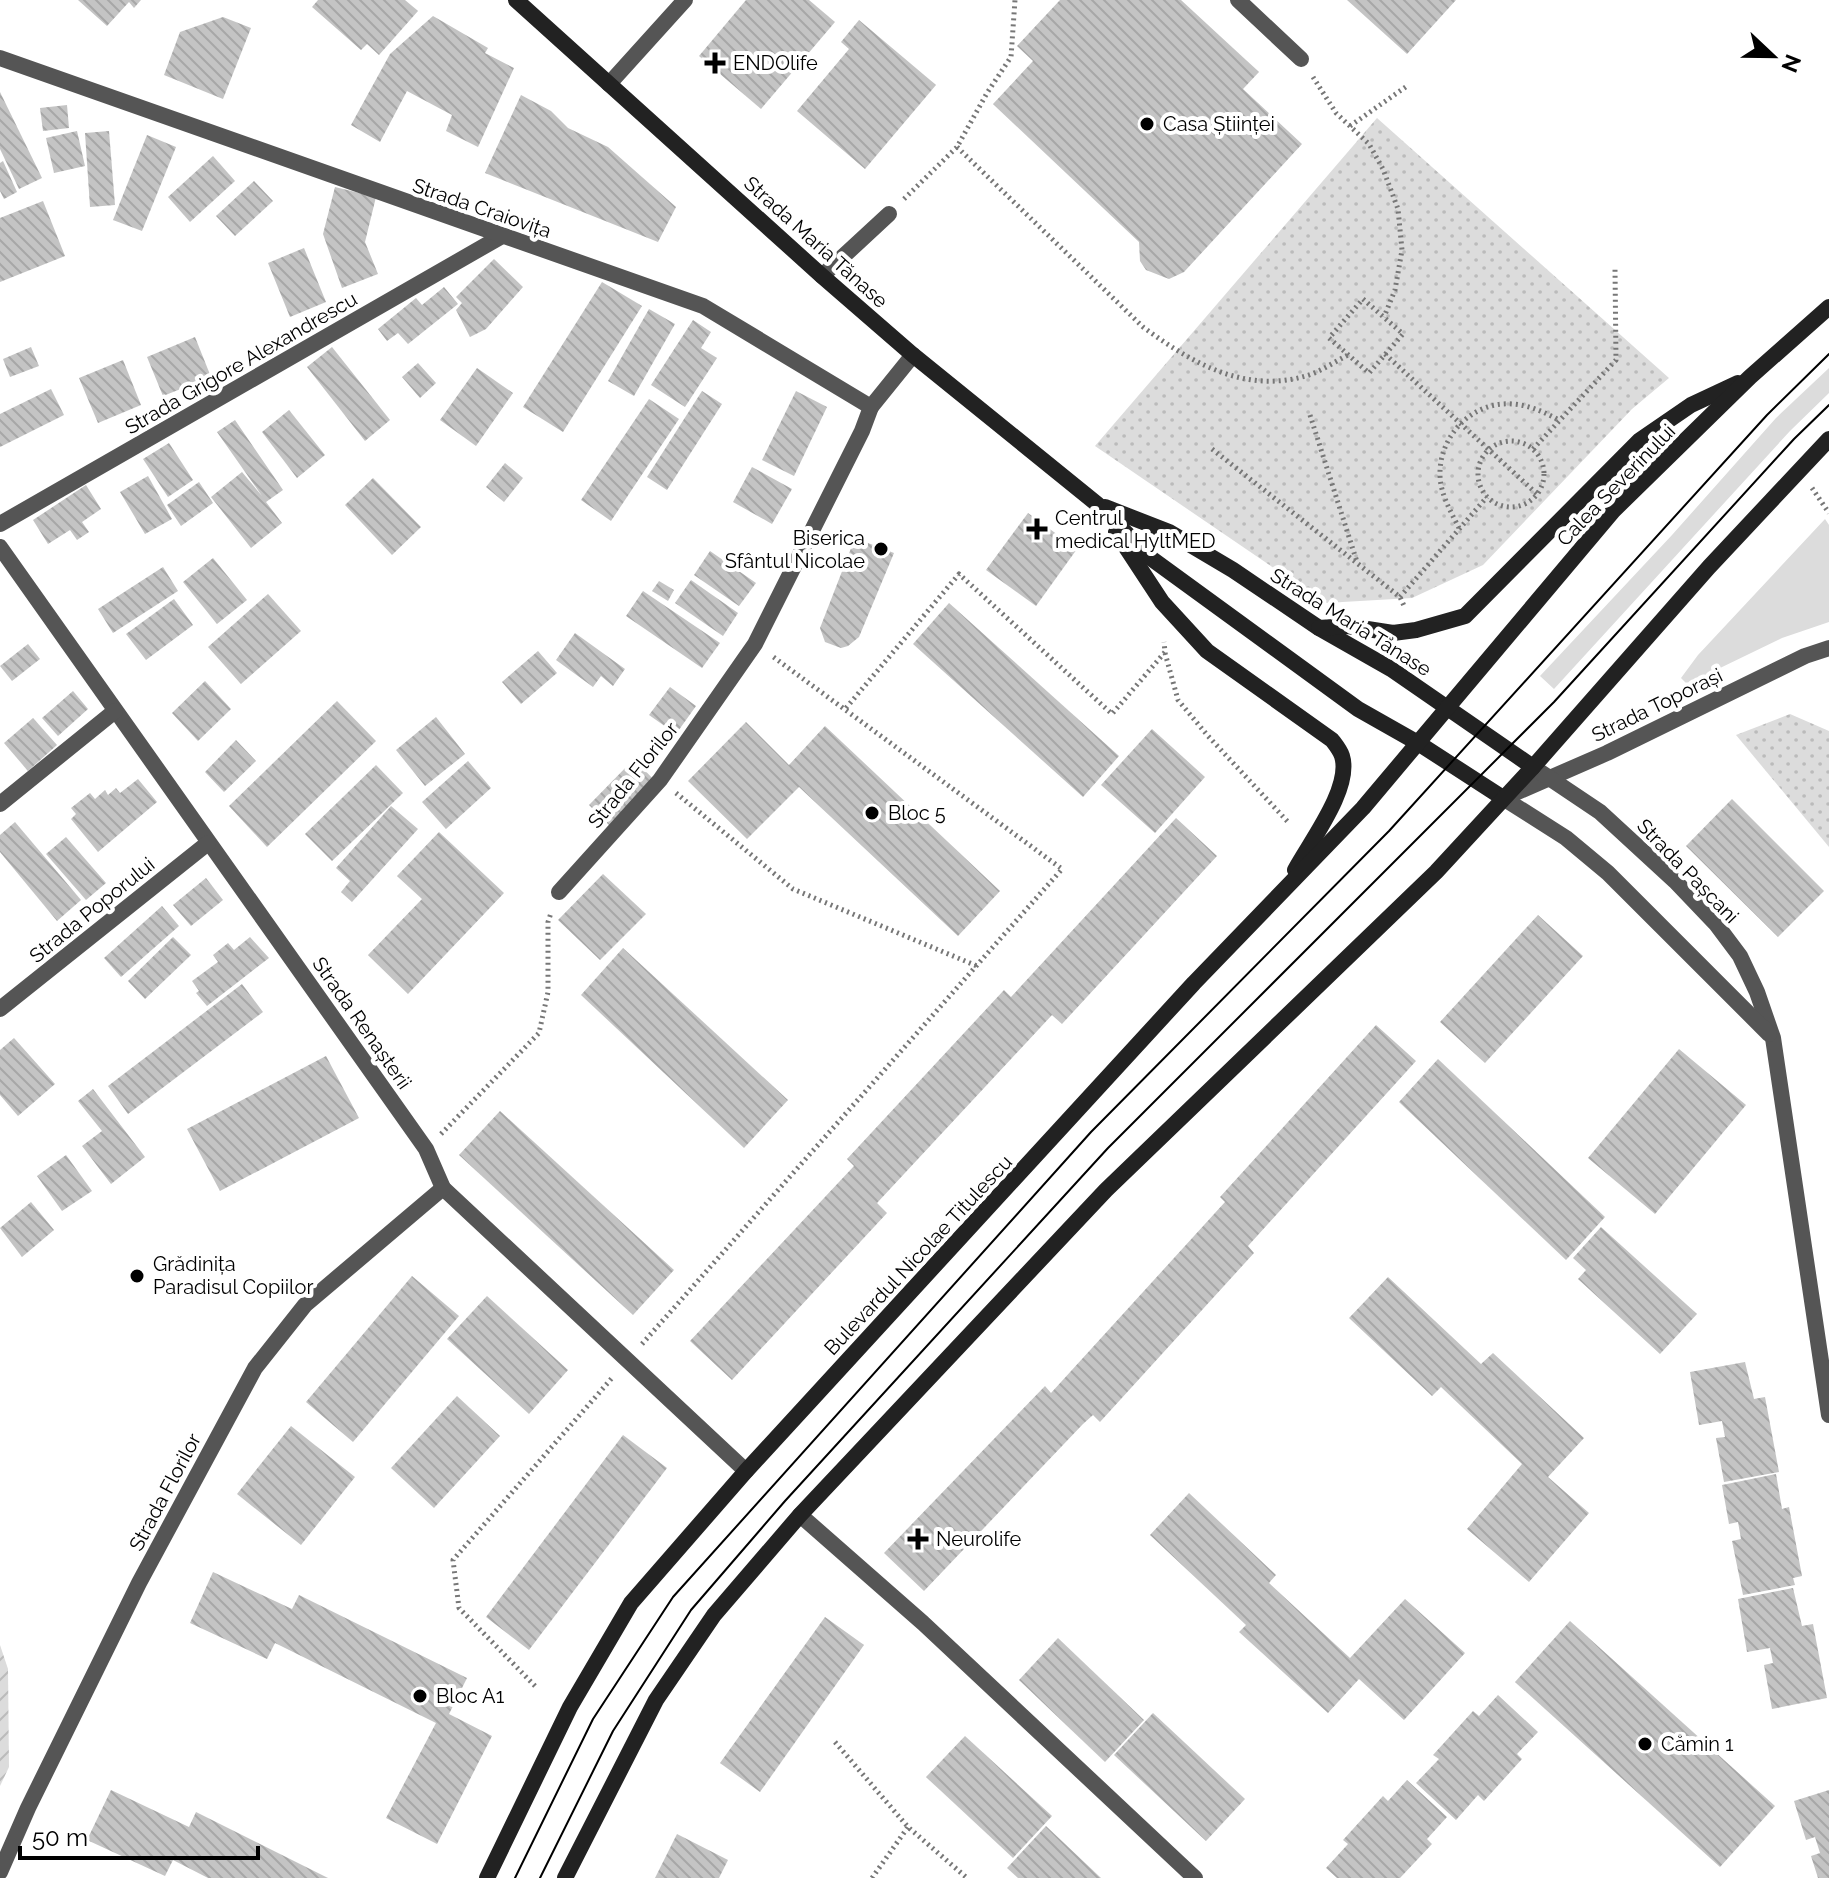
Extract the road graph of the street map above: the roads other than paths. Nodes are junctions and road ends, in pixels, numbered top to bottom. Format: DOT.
graph roads {
  1 [pos="516,0"];
  2 [pos="685,0"];
  3 [pos="1238,0"];
  4 [pos="0,58"];
  5 [pos="1301,59"];
  6 [pos="609,84"];
  7 [pos="889,214"];
  8 [pos="502,236"];
  9 [pos="822,276"];
  10 [pos="1829,307"];
  11 [pos="913,355"];
  12 [pos="1750,377"];
  13 [pos="871,407"];
  14 [pos="1829,439"];
  15 [pos="1097,504"];
  16 [pos="0,524"];
  17 [pos="0,547"];
  18 [pos="1319,628"];
  19 [pos="1829,648"];
  20 [pos="1448,707"];
  21 [pos="115,711"];
  22 [pos="1418,743"];
  23 [pos="1533,767"];
  24 [pos="1550,778"];
  25 [pos="1503,798"];
  26 [pos="0,804"];
  27 [pos="208,843"];
  28 [pos="1284,889"];
  29 [pos="559,892"];
  30 [pos="0,1009"];
  31 [pos="1773,1038"];
  32 [pos="443,1188"];
  33 [pos="1829,1415"];
  34 [pos="746,1471"];
  35 [pos="800,1515"];
  36 [pos="0,1872"];
  37 [pos="487,1878"];
  38 [pos="565,1878"];
  39 [pos="1195,1878"];
  1 -- 6 [label="main road, Strada Maria Tănase"];
  2 -- 6 [label="street"];
  3 -- 5 [label="street"];
  4 -- 8 [label="street, Strada Craiovița"];
  6 -- 9 [label="main road, Strada Maria Tănase"];
  7 -- 9 [label="street"];
  8 -- 13 [label="street, Strada Craiovița"];
  8 -- 16 [label="street, Strada Grigore Alexandrescu"];
  9 -- 11 [label="main road, Strada Maria Tănase"];
  10 -- 12 [label="main road, Calea Severinului"];
  11 -- 13 [label="street"];
  11 -- 15 [label="main road, Strada Maria Tănase"];
  12 -- 18 [label="main road"];
  12 -- 20 [label="main road, Calea Severinului"];
  13 -- 29 [label="street, Strada Florilor"];
  14 -- 23 [label="main road"];
  15 -- 18 [label="main road, Strada Maria Tănase"];
  15 -- 22 [label="main road, Strada Maria Tănase"];
  15 -- 28 [label="main road"];
  17 -- 21 [label="street, Strada Renașterii"];
  18 -- 20 [label="main road, Strada Maria Tănase"];
  19 -- 24 [label="street, Strada Toporași"];
  20 -- 22 [label="main road, Bulevardul Nicolae Titulescu"];
  20 -- 23 [label="main road, Strada Maria Tănase"];
  21 -- 26 [label="street"];
  21 -- 27 [label="street, Strada Renașterii"];
  22 -- 25 [label="main road, Strada Maria Tănase"];
  22 -- 28 [label="main road, Bulevardul Nicolae Titulescu"];
  23 -- 24 [label="street, Strada Pașcani"];
  23 -- 25 [label="main road"];
  24 -- 25 [label="street, Strada Toporași"];
  24 -- 31 [label="street, Strada Pașcani"];
  25 -- 31 [label="street"];
  25 -- 35 [label="main road"];
  27 -- 30 [label="street, Strada Poporului"];
  27 -- 32 [label="street, Strada Renașterii"];
  28 -- 34 [label="main road, Bulevardul Nicolae Titulescu"];
  31 -- 33 [label="street, Strada Pașcani"];
  32 -- 34 [label="street, Strada Renașterii"];
  32 -- 36 [label="street, Strada Florilor"];
  34 -- 37 [label="main road, Bulevardul Nicolae Titulescu"];
  35 -- 38 [label="main road"];
  35 -- 39 [label="street"];
}
